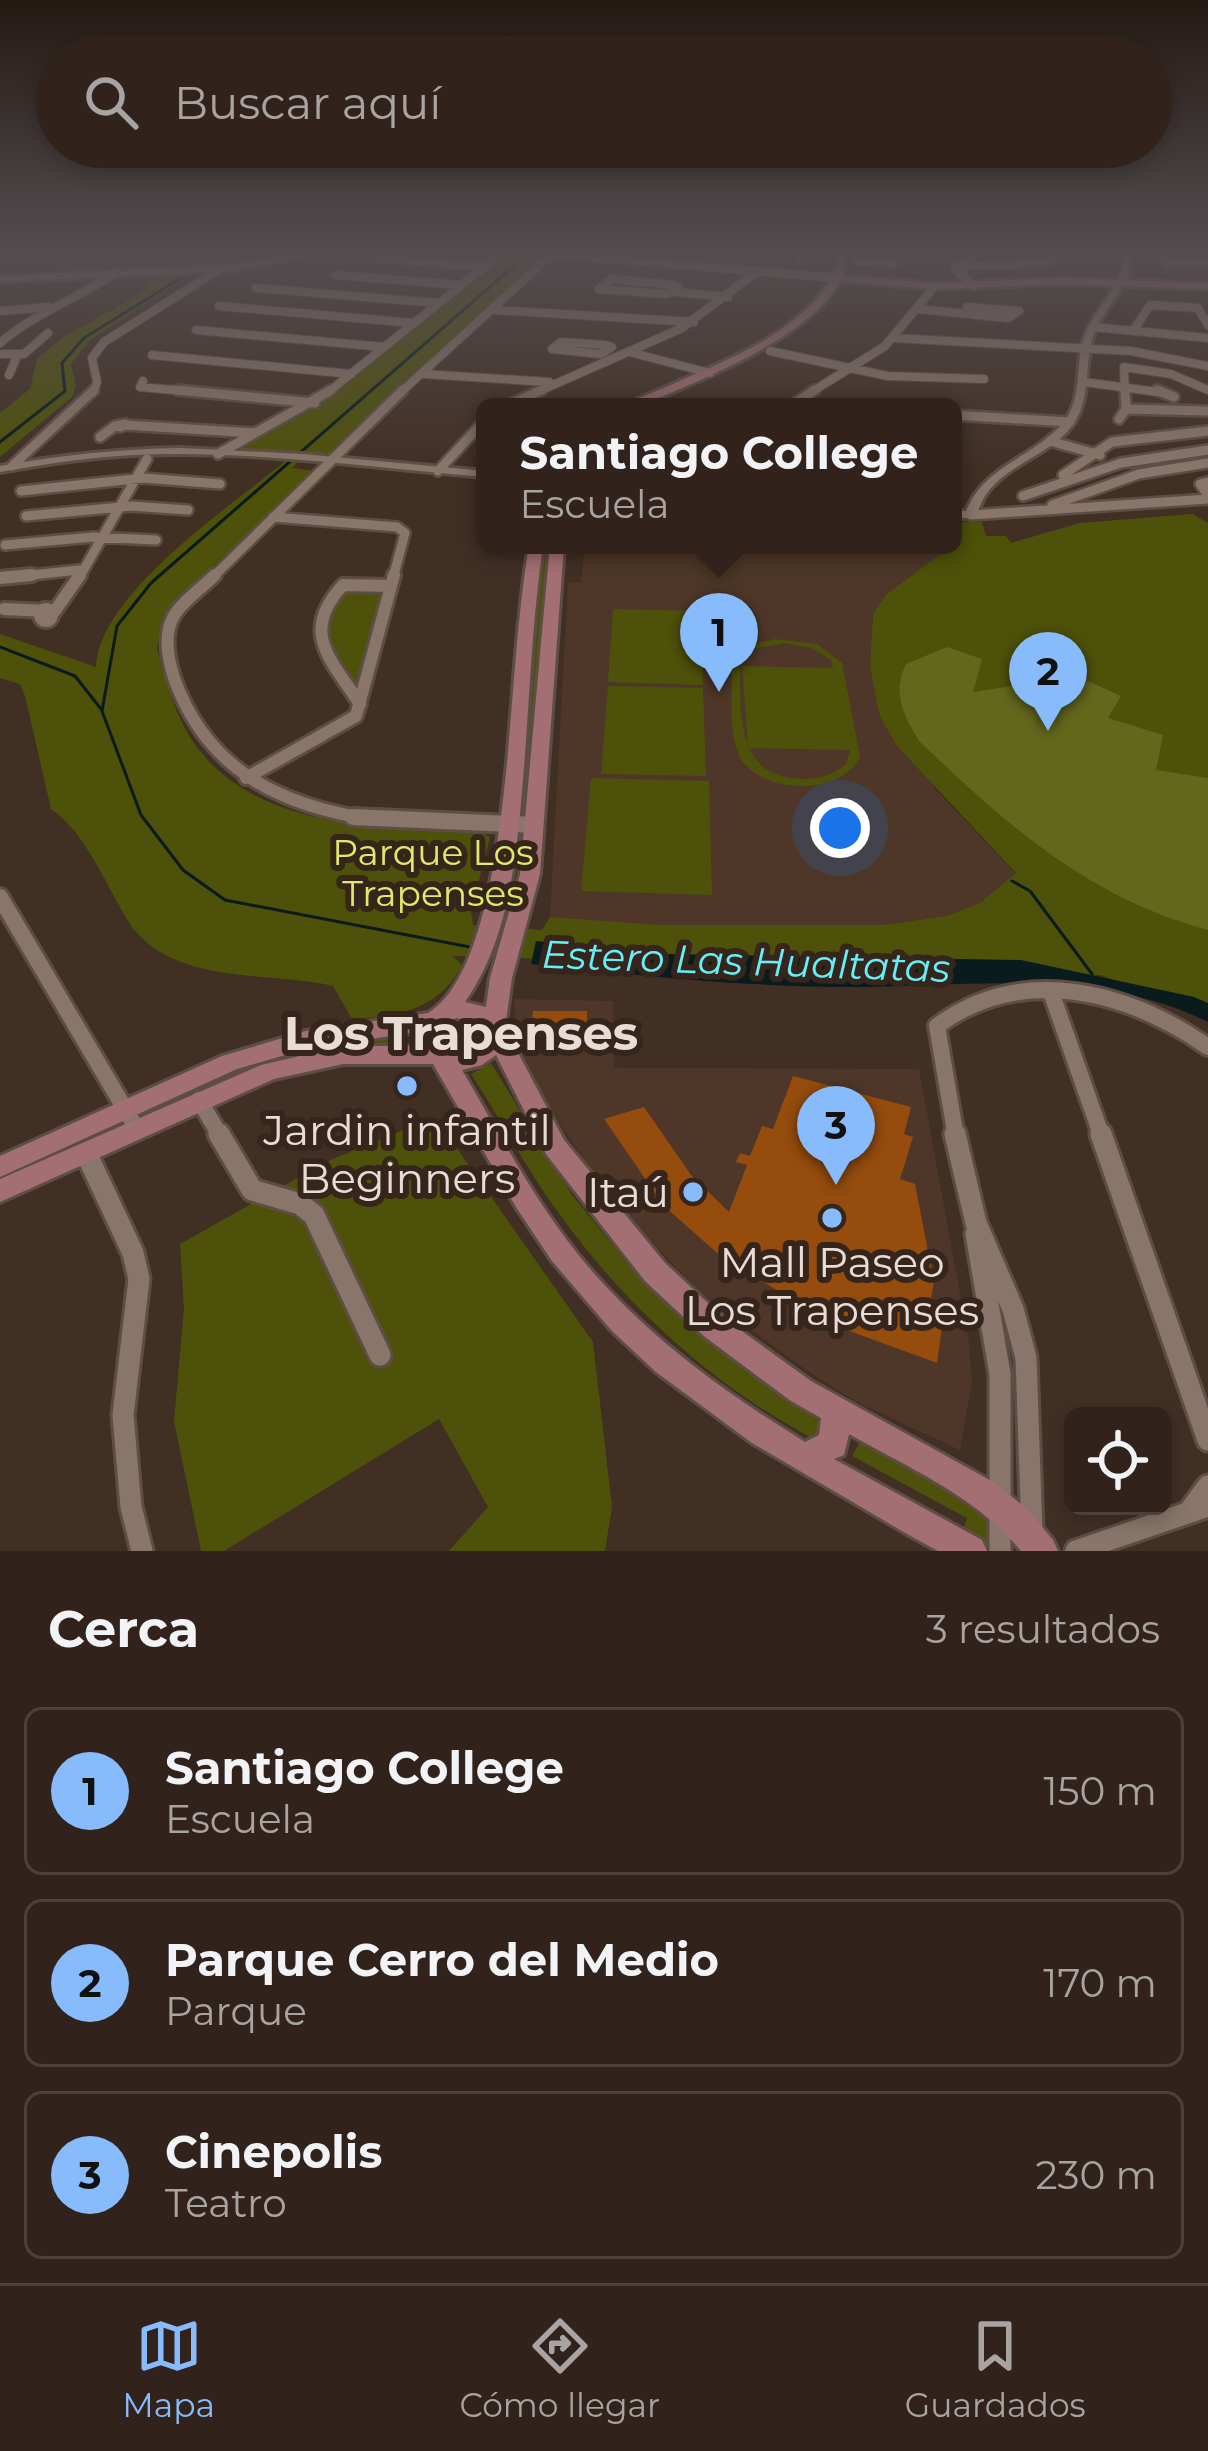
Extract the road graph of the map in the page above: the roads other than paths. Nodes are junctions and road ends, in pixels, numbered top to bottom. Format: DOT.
graph roads {
  1 [pos="135,323"];
  2 [pos="413,323"];
  3 [pos="480,323"];
  4 [pos="691,323"];
  5 [pos="907,323"];
  6 [pos="1096,323"];
  7 [pos="1137,323"];
  8 [pos="21,324"];
  9 [pos="0,325"];
  10 [pos="799,325"];
  11 [pos="1093,327"];
  12 [pos="196,330"];
  13 [pos="1132,331"];
  14 [pos="48,333"];
  15 [pos="894,338"];
  16 [pos="1208,338"];
  17 [pos="0,343"];
  18 [pos="384,347"];
  19 [pos="610,350"];
  20 [pos="1090,350"];
  21 [pos="770,351"];
  22 [pos="0,354"];
  23 [pos="21,354"];
  24 [pos="630,354"];
  25 [pos="152,355"];
  26 [pos="1208,368"];
  27 [pos="856,369"];
  28 [pos="881,372"];
  29 [pos="710,373"];
  30 [pos="352,374"];
  31 [pos="424,374"];
  32 [pos="8,375"];
  33 [pos="1084,381"];
  34 [pos="143,382"];
  35 [pos="554,382"];
  36 [pos="1125,384"];
  37 [pos="1208,389"];
  38 [pos="1174,397"];
  39 [pos="522,398"];
  40 [pos="650,398"];
  41 [pos="669,398"];
  42 [pos="806,398"];
  43 [pos="315,403"];
  44 [pos="126,411"];
  45 [pos="1208,411"];
  46 [pos="962,416"];
  47 [pos="1122,418"];
  48 [pos="1070,422"];
  49 [pos="119,425"];
  50 [pos="476,430"];
  51 [pos="1208,431"];
  52 [pos="1195,432"];
  53 [pos="255,434"];
  54 [pos="100,437"];
  55 [pos="1112,442"];
  56 [pos="1048,443"];
  57 [pos="1208,446"];
  58 [pos="211,454"];
  59 [pos="1096,454"];
  60 [pos="141,457"];
  61 [pos="33,458"];
  62 [pos="181,458"];
  63 [pos="272,461"];
  64 [pos="1121,463"];
  65 [pos="1208,463"];
  66 [pos="329,466"];
  67 [pos="4,470"];
  68 [pos="438,471"];
  69 [pos="134,476"];
  70 [pos="476,477"];
  71 [pos="476,477"];
  72 [pos="1208,482"];
  73 [pos="220,484"];
  74 [pos="1051,486"];
  75 [pos="21,491"];
  76 [pos="1024,496"];
  77 [pos="1208,497"];
  78 [pos="120,507"];
  79 [pos="188,510"];
  80 [pos="1036,512"];
  81 [pos="962,514"];
  82 [pos="971,515"];
  83 [pos="26,516"];
  84 [pos="274,517"];
  85 [pos="102,537"];
  86 [pos="156,540"];
  87 [pos="5,545"];
  88 [pos="535,554"];
  89 [pos="556,554"];
  90 [pos="79,570"];
  91 [pos="0,578"];
  92 [pos="391,586"];
  93 [pos="4,609"];
  94 [pos="360,704"];
  95 [pos="246,778"];
  96 [pos="506,824"];
  97 [pos="535,824"];
  98 [pos="0,897"];
  99 [pos="505,918"];
  100 [pos="1052,992"];
  101 [pos="439,1016"];
  102 [pos="496,1030"];
  103 [pos="1208,1047"];
  104 [pos="440,1058"];
  105 [pos="200,1100"];
  106 [pos="132,1122"];
  107 [pos="87,1155"];
  108 [pos="0,1167"];
  109 [pos="0,1191"];
  110 [pos="976,1223"];
  111 [pos="380,1355"];
  112 [pos="836,1413"];
  113 [pos="1208,1440"];
  114 [pos="805,1458"];
  115 [pos="1208,1486"];
  116 [pos="999,1506"];
  117 [pos="1199,1508"];
  118 [pos="1037,1545"];
  119 [pos="142,1551"];
  120 [pos="971,1551"];
  121 [pos="1000,1551"];
  122 [pos="1076,1551"];
  1 -- 61 [label="street"];
  2 -- 18 [label="street"];
  3 -- 31 [label="street"];
  4 -- 24 [label="street"];
  5 -- 15 [label="street"];
  6 -- 11 [label="street"];
  7 -- 13 [label="street"];
  8 -- 9 [label="street"];
  8 -- 17 [label="street"];
  10 -- 21 [label="main road"];
  10 -- 29 [label="main road"];
  11 -- 13 [label="street"];
  11 -- 20 [label="street"];
  12 -- 18 [label="street"];
  13 -- 16 [label="street"];
  14 -- 23 [label="street"];
  15 -- 20 [label="street"];
  15 -- 27 [label="street"];
  18 -- 30 [label="street"];
  19 -- 19 [label="street"];
  19 -- 24 [label="street"];
  20 -- 26 [label="street"];
  20 -- 33 [label="street"];
  21 -- 27 [label="street"];
  21 -- 41 [label="main road"];
  22 -- 23 [label="street"];
  23 -- 32 [label="street"];
  24 -- 29 [label="street"];
  24 -- 35 [label="street"];
  25 -- 30 [label="street"];
  27 -- 28 [label="street"];
  27 -- 42 [label="street"];
  28 -- 28 [label="street"];
  29 -- 40 [label="main road"];
  30 -- 43 [label="street"];
  31 -- 35 [label="street"];
  31 -- 66 [label="street"];
  33 -- 36 [label="street"];
  33 -- 48 [label="street"];
  34 -- 43 [label="street"];
  35 -- 39 [label="street"];
  36 -- 37 [label="street"];
  36 -- 38 [label="street"];
  36 -- 47 [label="street"];
  43 -- 53 [label="street"];
  44 -- 49 [label="street"];
  45 -- 47 [label="street"];
  46 -- 48 [label="street"];
  47 -- 55 [label="street"];
  48 -- 56 [label="street"];
  49 -- 53 [label="street"];
  49 -- 54 [label="street"];
  50 -- 68 [label="street"];
  51 -- 52 [label="street"];
  52 -- 55 [label="street"];
  52 -- 57 [label="street"];
  53 -- 58 [label="street"];
  55 -- 59 [label="street"];
  56 -- 59 [label="street"];
  56 -- 82 [label="street"];
  57 -- 64 [label="street"];
  58 -- 60 [label="street"];
  58 -- 62 [label="street"];
  58 -- 63 [label="street"];
  59 -- 64 [label="street"];
  59 -- 74 [label="street"];
  60 -- 61 [label="street"];
  60 -- 62 [label="street"];
  60 -- 67 [label="street"];
  60 -- 69 [label="street"];
  61 -- 67 [label="street"];
  62 -- 63 [label="street"];
  63 -- 66 [label="street"];
  64 -- 74 [label="street"];
  65 -- 80 [label="street"];
  66 -- 68 [label="street"];
  66 -- 70 [label="street"];
  66 -- 84 [label="street"];
  68 -- 71 [label="street"];
  69 -- 73 [label="street"];
  69 -- 75 [label="street"];
  69 -- 78 [label="street"];
  72 -- 77 [label="street"];
  74 -- 76 [label="street"];
  77 -- 80 [label="street"];
  78 -- 79 [label="street"];
  78 -- 83 [label="street"];
  78 -- 85 [label="street"];
  80 -- 82 [label="street"];
  81 -- 82 [label="street"];
  84 -- 92 [label="street"];
  84 -- 95 [label="street"];
  85 -- 86 [label="street"];
  85 -- 87 [label="street"];
  85 -- 90 [label="street"];
  88 -- 96 [label="main road"];
  89 -- 97 [label="main road"];
  90 -- 91 [label="street"];
  90 -- 93 [label="street"];
  92 -- 94 [label="street"];
  92 -- 94 [label="street"];
  94 -- 95 [label="street"];
  95 -- 96 [label="street"];
  96 -- 97 [label="street"];
  96 -- 99 [label="main road"];
  97 -- 99 [label="main road"];
  98 -- 106 [label="street"];
  99 -- 101 [label="main road"];
  99 -- 102 [label="main road"];
  100 -- 103 [label="street"];
  100 -- 110 [label="street"];
  100 -- 113 [label="street"];
  101 -- 102 [label="main road"];
  101 -- 104 [label="main road"];
  101 -- 106 [label="main road"];
  102 -- 104 [label="main road"];
  102 -- 112 [label="main road"];
  104 -- 105 [label="main road"];
  104 -- 114 [label="main road"];
  105 -- 106 [label="main road"];
  105 -- 111 [label="street"];
  106 -- 107 [label="main road"];
  106 -- 108 [label="main road"];
  107 -- 109 [label="main road"];
  107 -- 119 [label="street"];
  110 -- 116 [label="street"];
  110 -- 118 [label="street"];
  112 -- 114 [label="main road"];
  112 -- 116 [label="main road"];
  114 -- 120 [label="main road"];
  115 -- 117 [label="street"];
  116 -- 118 [label="main road"];
  116 -- 121 [label="street"];
  117 -- 122 [label="street"];
}
